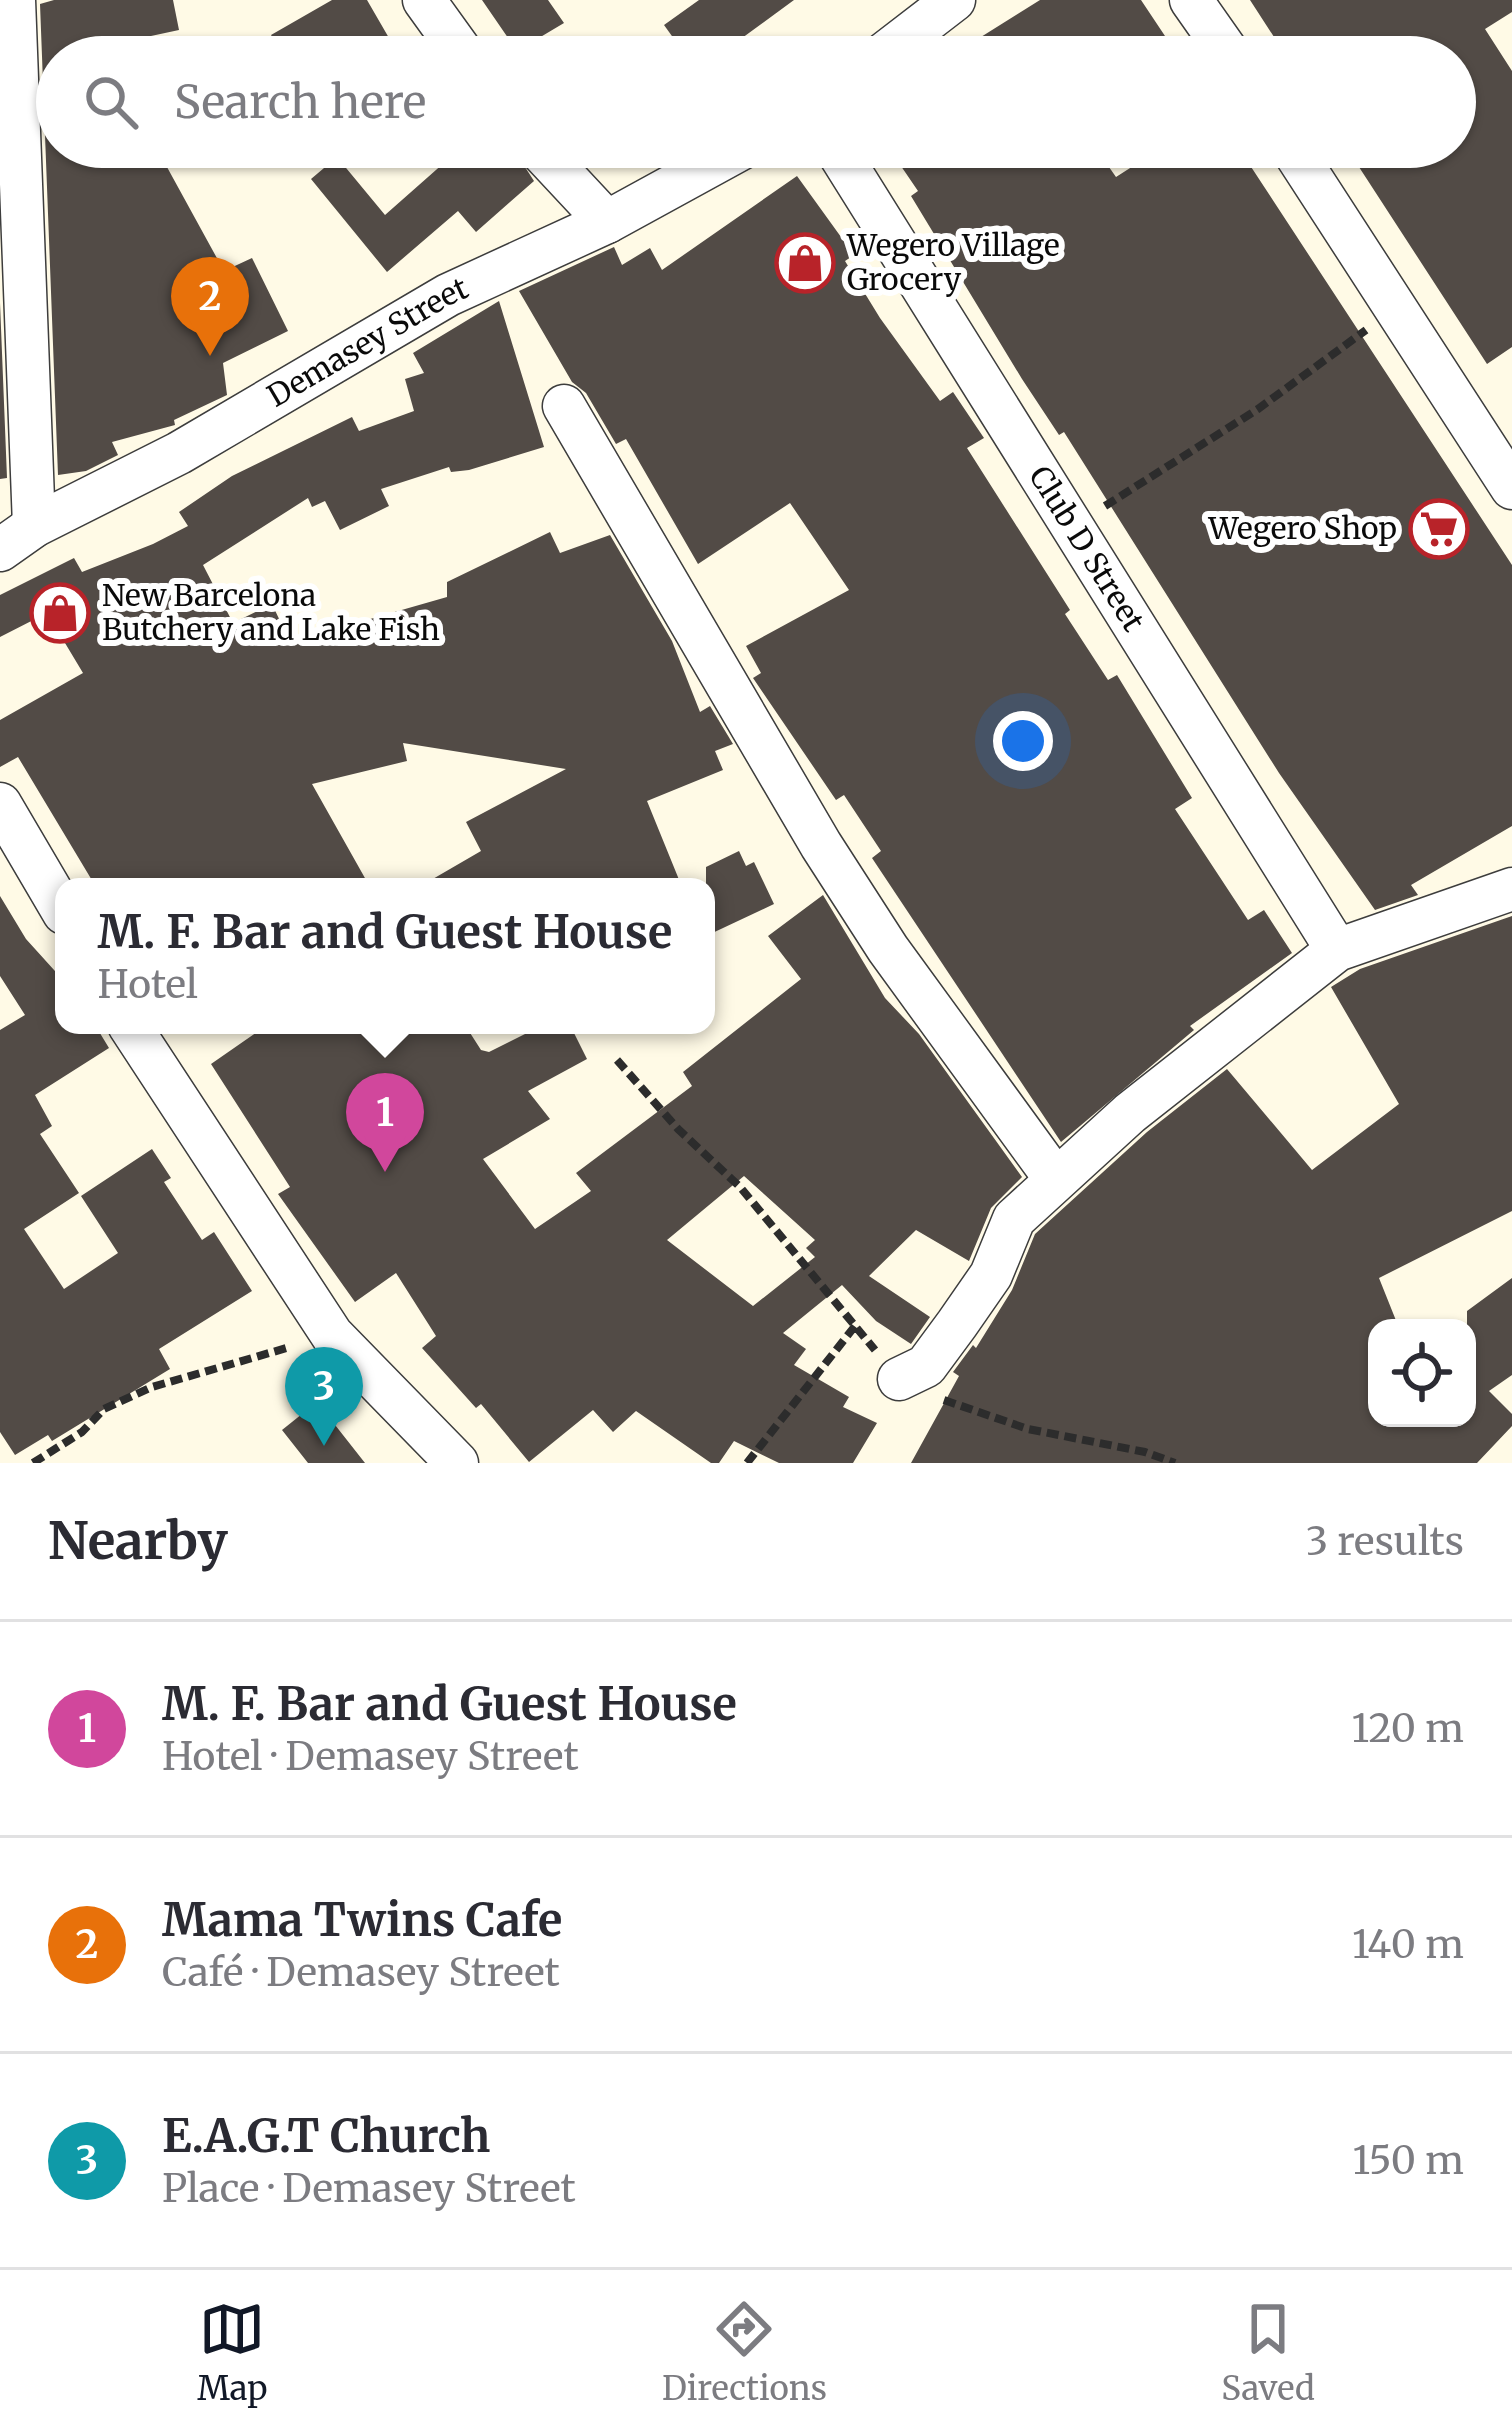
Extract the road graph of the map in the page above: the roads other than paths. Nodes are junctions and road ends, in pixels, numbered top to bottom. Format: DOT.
graph roads {
  1 [pos="14,0"];
  2 [pos="424,0"];
  3 [pos="954,0"];
  4 [pos="1191,0"];
  5 [pos="451,36"];
  6 [pos="907,36"];
  7 [pos="1216,36"];
  8 [pos="557,168"];
  9 [pos="706,168"];
  10 [pos="848,168"];
  11 [pos="1305,168"];
  12 [pos="607,222"];
  13 [pos="565,406"];
  14 [pos="1512,488"];
  15 [pos="17,538"];
  16 [pos="0,804"];
  17 [pos="1512,889"];
  18 [pos="55,899"];
  19 [pos="1336,950"];
  20 [pos="135,1034"];
  21 [pos="1054,1177"];
  22 [pos="899,1378"];
  23 [pos="457,1463"];
  1 -- 15 [label="street"];
  2 -- 5 [label="street"];
  3 -- 6 [label="street"];
  4 -- 7 [label="street"];
  8 -- 12 [label="street"];
  9 -- 12 [label="street, Demasey Street"];
  10 -- 19 [label="street, Club D Street"];
  11 -- 14 [label="street"];
  12 -- 15 [label="street, Demasey Street"];
  13 -- 21 [label="street"];
  16 -- 18 [label="street"];
  17 -- 19 [label="street"];
  19 -- 21 [label="street"];
  20 -- 23 [label="street"];
  21 -- 22 [label="street"];
}
